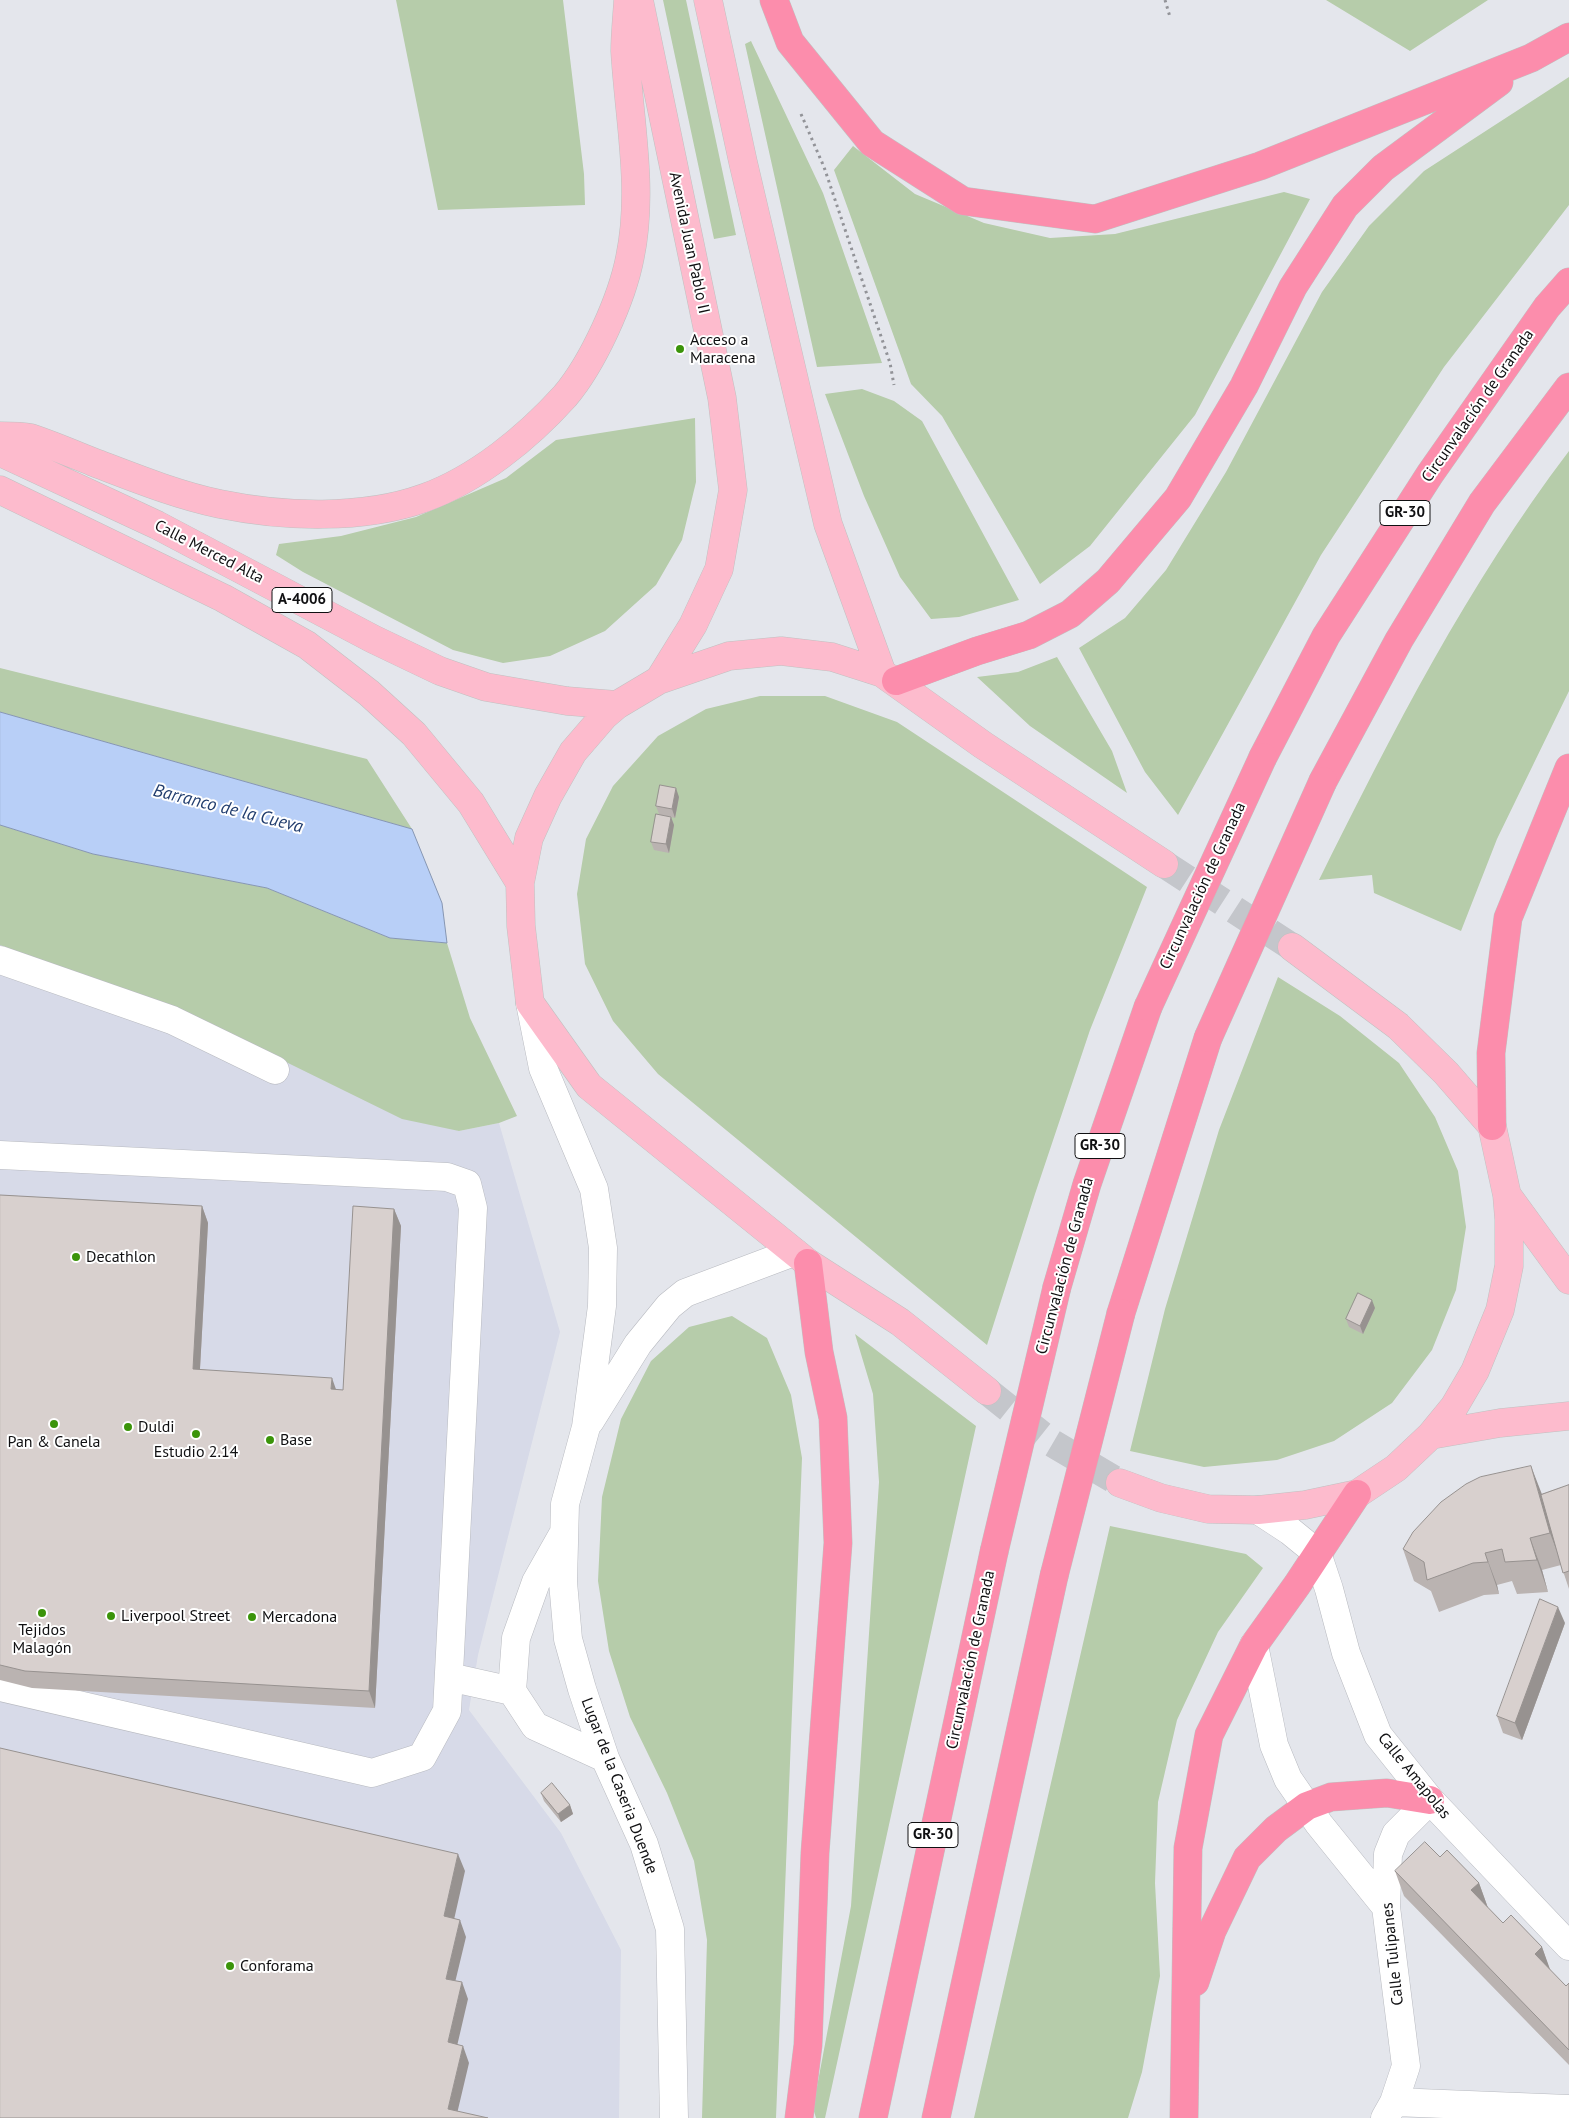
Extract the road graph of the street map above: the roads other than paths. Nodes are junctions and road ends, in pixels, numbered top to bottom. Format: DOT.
graph roads {
  1 [pos="628,0"];
  2 [pos="639,0"];
  3 [pos="708,0"];
  4 [pos="774,0"];
  5 [pos="1569,37"];
  6 [pos="1531,58"];
  7 [pos="1569,282"];
  8 [pos="1569,387"];
  9 [pos="0,436"];
  10 [pos="0,452"];
  11 [pos="0,490"];
  12 [pos="889,677"];
  13 [pos="659,680"];
  14 [pos="617,705"];
  15 [pos="1569,768"];
  16 [pos="1164,864"];
  17 [pos="520,883"];
  18 [pos="1292,947"];
  19 [pos="0,960"];
  20 [pos="530,1003"];
  21 [pos="275,1070"];
  22 [pos="1492,1126"];
  23 [pos="0,1155"];
  24 [pos="1507,1195"];
  25 [pos="801,1258"];
  26 [pos="1569,1280"];
  27 [pos="987,1391"];
  28 [pos="1569,1416"];
  29 [pos="586,1427"];
  30 [pos="1431,1435"];
  31 [pos="1120,1483"];
  32 [pos="1357,1494"];
  33 [pos="1258,1510"];
  34 [pos="564,1532"];
  35 [pos="1317,1553"];
  36 [pos="1254,1645"];
  37 [pos="449,1678"];
  38 [pos="0,1688"];
  39 [pos="512,1691"];
  40 [pos="606,1758"];
  41 [pos="1430,1800"];
  42 [pos="1307,1806"];
  43 [pos="1386,1907"];
  44 [pos="1569,1946"];
  45 [pos="1187,2005"];
  46 [pos="1569,2109"];
  47 [pos="1390,2110"];
  48 [pos="674,2118"];
  49 [pos="799,2118"];
  50 [pos="873,2118"];
  51 [pos="936,2118"];
  52 [pos="1184,2118"];
  1 -- 9 [label="main road"];
  2 -- 13 [label="main road, Avenida Juan Pablo II"];
  3 -- 12 [label="main road"];
  4 -- 6 [label="highway"];
  5 -- 6 [label="highway"];
  6 -- 12 [label="highway"];
  7 -- 50 [label="highway, Circunvalación de Granada / GR-30, bridge"];
  8 -- 51 [label="highway, bridge"];
  10 -- 14 [label="main road, Calle Merced Alta / A-4006"];
  11 -- 17 [label="main road, A-4006"];
  12 -- 13 [label="main road"];
  12 -- 16 [label="main road"];
  13 -- 14 [label="main road"];
  14 -- 17 [label="main road"];
  15 -- 22 [label="highway"];
  17 -- 20 [label="main road"];
  18 -- 22 [label="main road"];
  19 -- 21 [label="street"];
  20 -- 25 [label="main road"];
  20 -- 29 [label="street, Lugar de la Caseria Duende"];
  22 -- 24 [label="main road"];
  23 -- 37 [label="street"];
  24 -- 26 [label="main road"];
  24 -- 30 [label="main road"];
  25 -- 27 [label="main road"];
  25 -- 29 [label="street, Lugar de la Caseria Duende"];
  25 -- 49 [label="highway"];
  28 -- 30 [label="main road"];
  29 -- 34 [label="street, Lugar de la Caseria Duende"];
  30 -- 32 [label="main road"];
  31 -- 33 [label="main road"];
  32 -- 33 [label="main road"];
  32 -- 35 [label="highway"];
  33 -- 35 [label="street"];
  34 -- 39 [label="street"];
  34 -- 40 [label="street, Lugar de la Caseria Duende"];
  35 -- 36 [label="highway"];
  35 -- 41 [label="street, Calle Amapolas"];
  36 -- 42 [label="street"];
  36 -- 45 [label="highway"];
  37 -- 38 [label="street"];
  37 -- 39 [label="street"];
  39 -- 40 [label="street"];
  40 -- 48 [label="street, Lugar de la Caseria Duende"];
  41 -- 42 [label="highway"];
  41 -- 43 [label="street, Calle Tulipanes"];
  41 -- 44 [label="street, Calle Amapolas"];
  42 -- 43 [label="street"];
  42 -- 45 [label="highway"];
  43 -- 47 [label="street, Calle Tulipanes"];
  45 -- 52 [label="highway"];
  46 -- 47 [label="street"];
}
